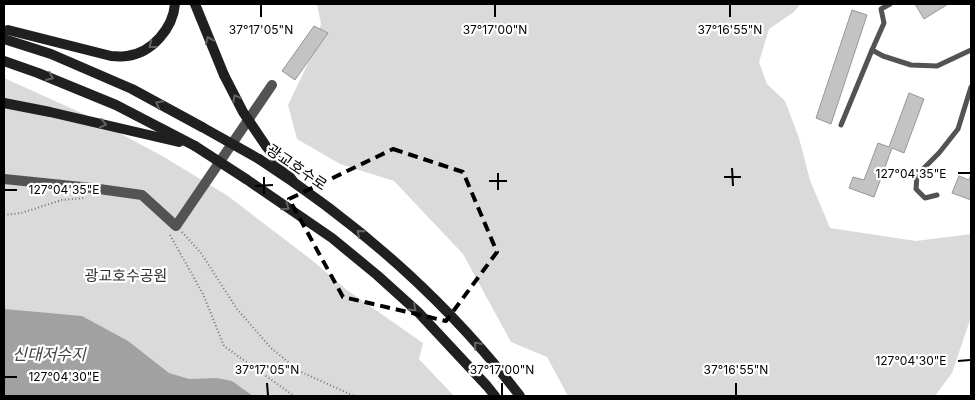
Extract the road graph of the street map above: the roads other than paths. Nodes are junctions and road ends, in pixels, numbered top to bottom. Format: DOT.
graph roads {
  1 [pos="175,4"];
  2 [pos="195,4"];
  3 [pos="890,4"];
  4 [pos="4,31"];
  5 [pos="4,39"];
  6 [pos="872,50"];
  7 [pos="971,50"];
  8 [pos="4,61"];
  9 [pos="272,85"];
  10 [pos="971,87"];
  11 [pos="4,103"];
  12 [pos="841,125"];
  13 [pos="195,146"];
  14 [pos="4,179"];
  15 [pos="293,181"];
  16 [pos="937,195"];
  17 [pos="495,396"];
  18 [pos="520,396"];
  1 -- 4 [label="main road, one-way"];
  15 -- 2 [label="main road, one-way, bridge"];
  3 -- 6 [label="lane"];
  15 -- 5 [label="main road, 광교호수로, one-way, bridge"];
  6 -- 7 [label="lane"];
  6 -- 12 [label="lane"];
  8 -- 13 [label="main road, one-way"];
  9 -- 14 [label="street"];
  10 -- 16 [label="lane"];
  11 -- 13 [label="main road, one-way"];
  13 -- 17 [label="main road, one-way, bridge"];
  18 -- 15 [label="main road, 광교호수로, one-way"];
}
